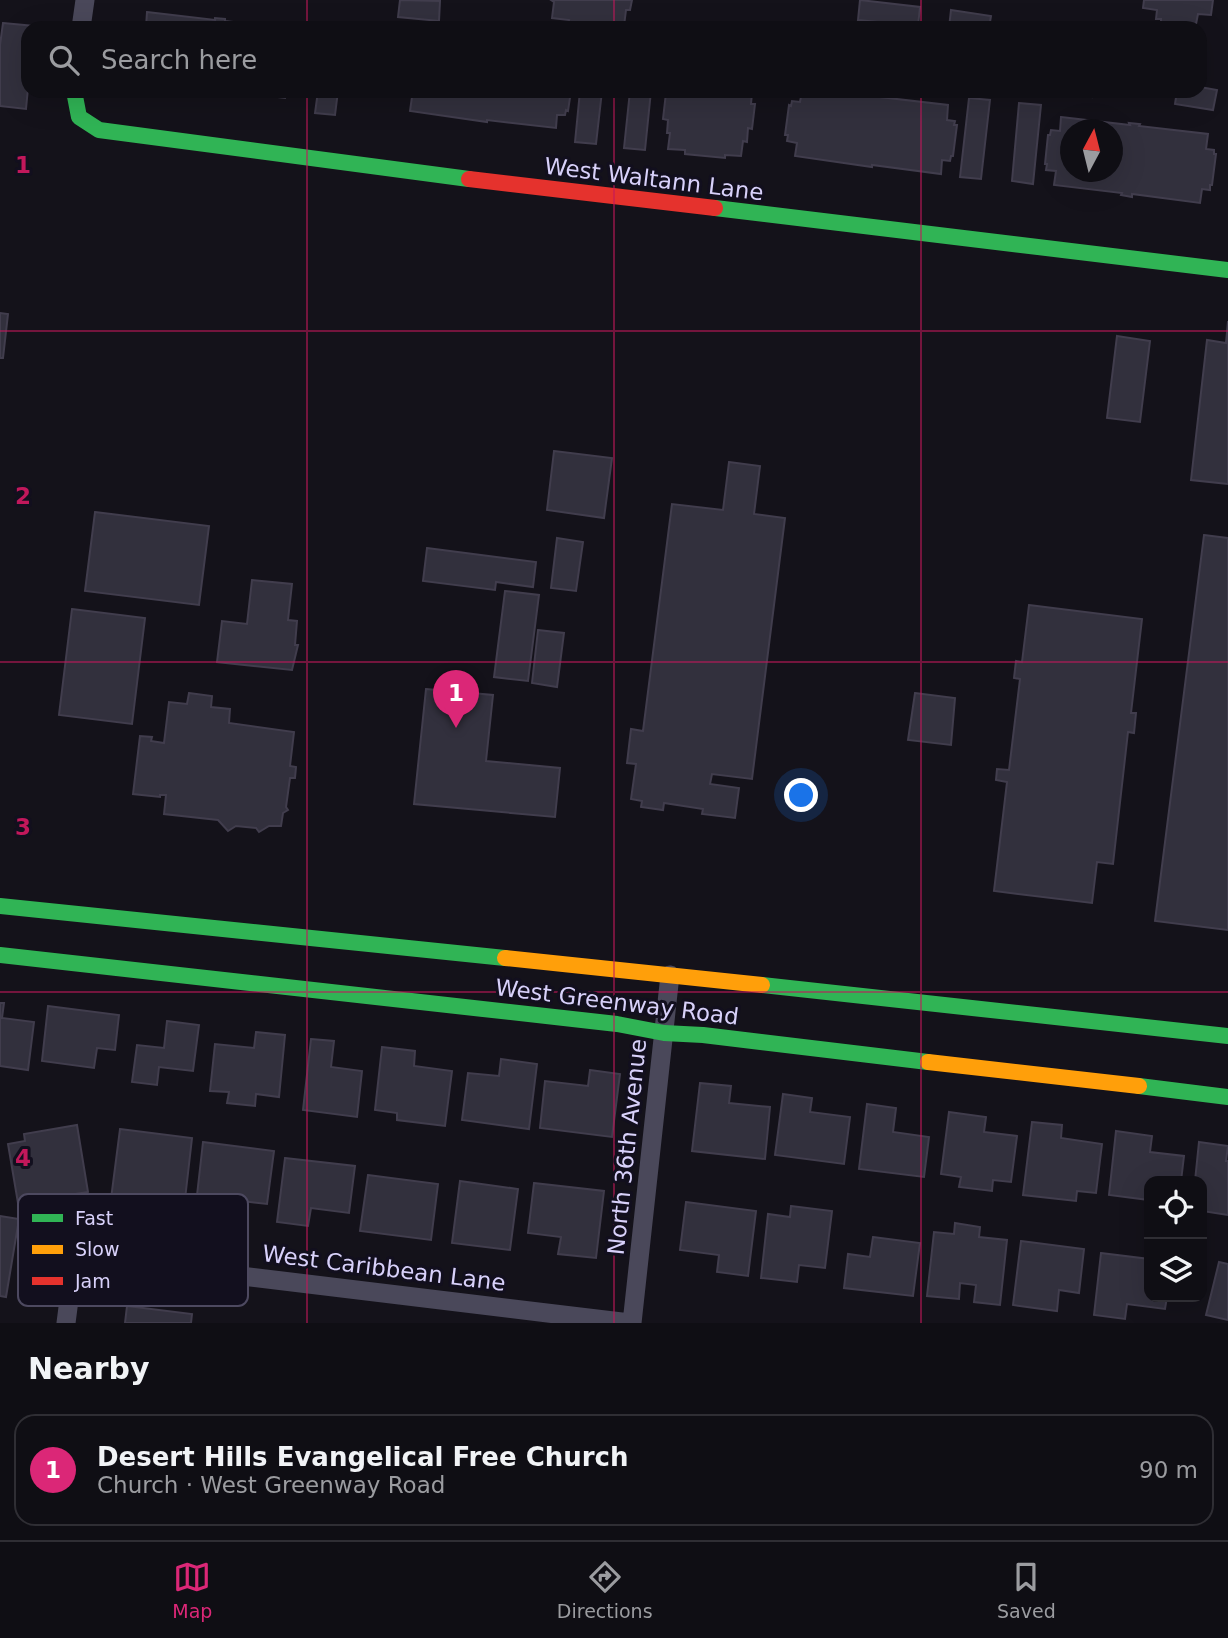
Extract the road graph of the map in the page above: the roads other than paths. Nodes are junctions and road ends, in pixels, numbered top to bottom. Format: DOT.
graph roads {
  1 [pos="85,0"];
  2 [pos="82,21"];
  3 [pos="75,98"];
  4 [pos="1228,270"];
  5 [pos="0,906"];
  6 [pos="0,955"];
  7 [pos="670,975"];
  8 [pos="664,1033"];
  9 [pos="1228,1036"];
  10 [pos="1228,1097"];
  11 [pos="248,1277"];
  12 [pos="631,1323"];
  1 -- 2 [label="street"];
  3 -- 4 [label="street, West Waltann Lane"];
  5 -- 7 [label="street, West Greenway Road"];
  6 -- 8 [label="street, West Greenway Road"];
  7 -- 8 [label="street, North 36th Avenue"];
  7 -- 9 [label="street, West Greenway Road"];
  8 -- 10 [label="street, West Greenway Road"];
  8 -- 12 [label="street, North 36th Avenue"];
  11 -- 12 [label="street, West Caribbean Lane"];
}
